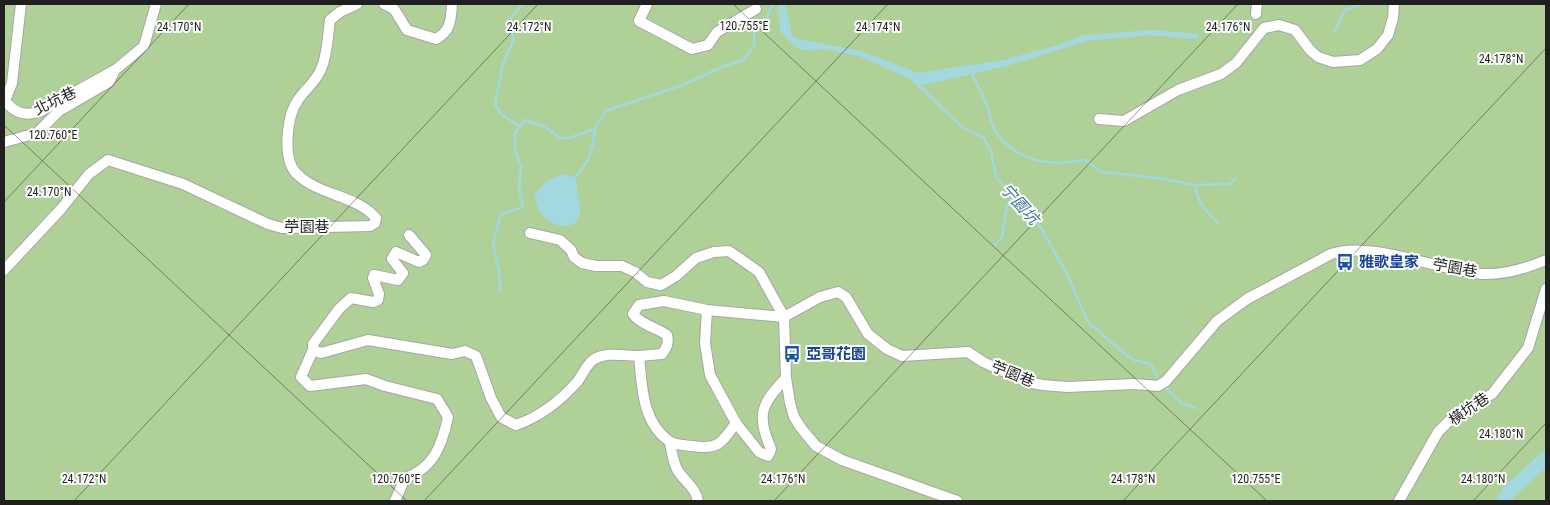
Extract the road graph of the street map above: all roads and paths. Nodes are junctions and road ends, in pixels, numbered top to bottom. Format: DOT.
graph roads {
  1 [pos="21,4"];
  2 [pos="156,4"];
  3 [pos="357,4"];
  4 [pos="384,4"];
  5 [pos="452,4"];
  6 [pos="647,4"];
  7 [pos="1394,4"];
  8 [pos="756,9"];
  9 [pos="15,56"];
  10 [pos="4,59"];
  11 [pos="115,70"];
  12 [pos="1099,119"];
  13 [pos="4,142"];
  14 [pos="530,233"];
  15 [pos="410,235"];
  16 [pos="1546,260"];
  17 [pos="4,270"];
  18 [pos="1546,289"];
  19 [pos="707,310"];
  20 [pos="784,317"];
  21 [pos="312,350"];
  22 [pos="639,356"];
  23 [pos="786,378"];
  24 [pos="736,423"];
  25 [pos="670,443"];
  26 [pos="951,500"];
  27 [pos="395,501"];
  28 [pos="698,501"];
  29 [pos="1399,501"];
  1 -- 9 [label="street, 北坑巷"];
  2 -- 11 [label="street, 北坑巷"];
  3 -- 17 [label="street, 苧園巷"];
  4 -- 5 [label="street"];
  6 -- 8 [label="street"];
  7 -- 12 [label="street"];
  9 -- 10 [label="street"];
  9 -- 11 [label="street, 北坑巷"];
  11 -- 13 [label="street, 北坑巷"];
  14 -- 20 [label="street"];
  15 -- 21 [label="street"];
  16 -- 20 [label="street, 苧園巷"];
  18 -- 29 [label="street, 橫坑巷"];
  19 -- 20 [label="street"];
  19 -- 22 [label="street"];
  19 -- 24 [label="street"];
  20 -- 23 [label="street"];
  21 -- 22 [label="street"];
  21 -- 27 [label="street"];
  22 -- 25 [label="street"];
  23 -- 24 [label="street"];
  23 -- 26 [label="street"];
  24 -- 25 [label="street"];
  25 -- 28 [label="street"];
}
